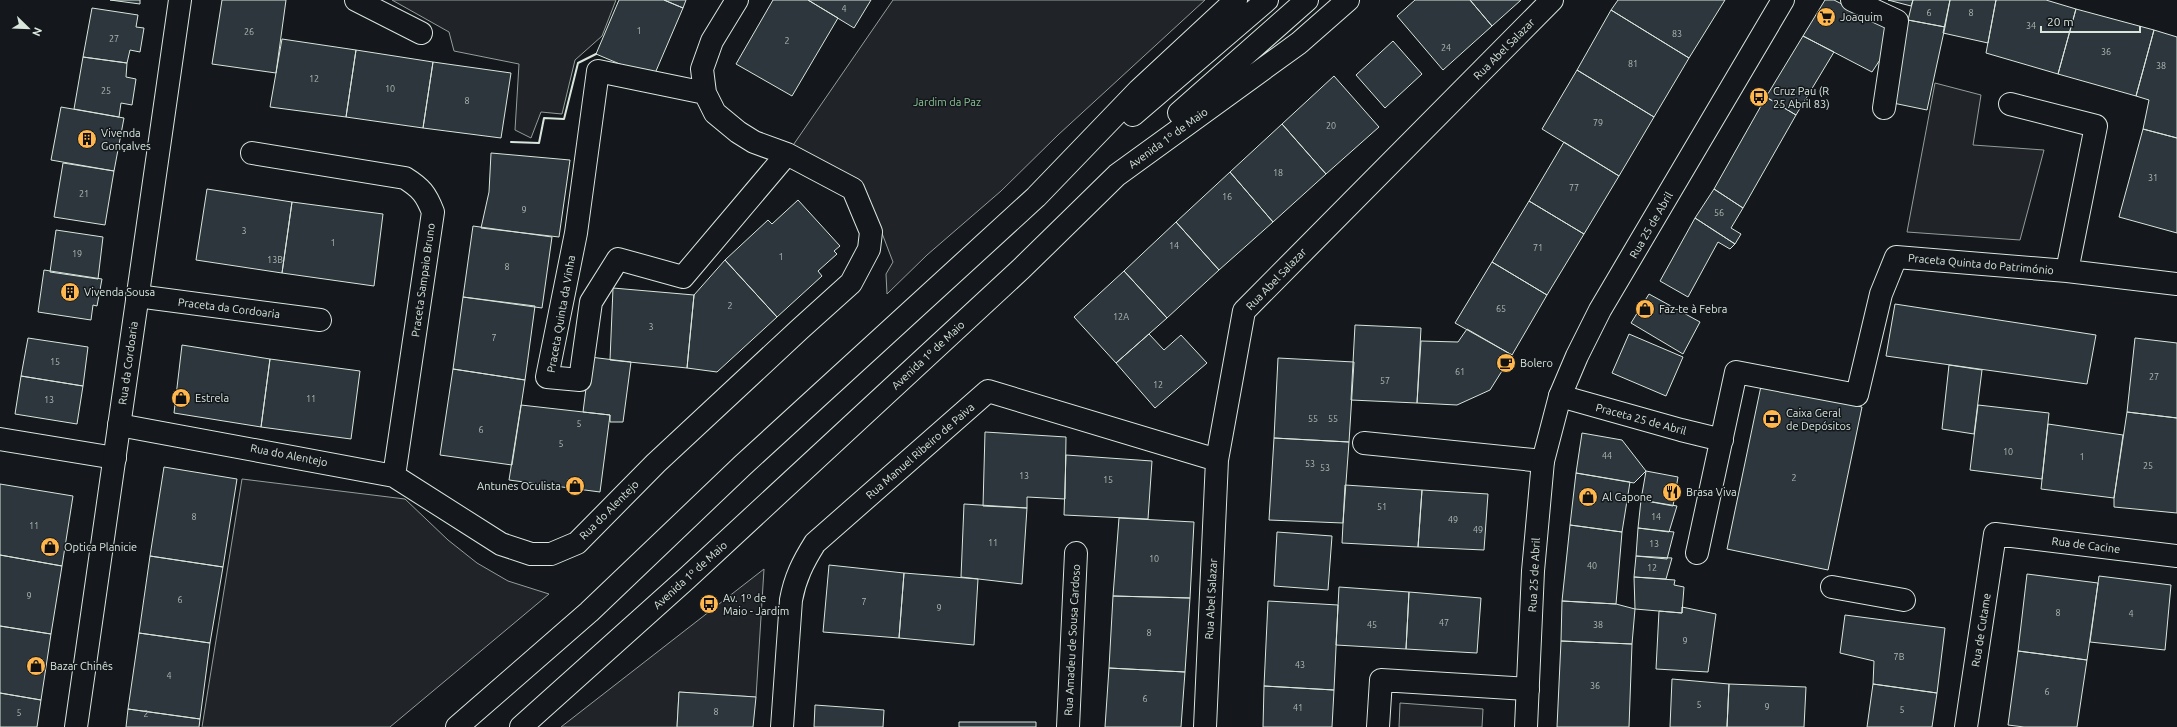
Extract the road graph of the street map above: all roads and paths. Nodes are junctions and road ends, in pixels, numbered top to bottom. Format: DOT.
graph roads {
  1 [pos="180,0"];
  2 [pos="356,0"];
  3 [pos="737,0"];
  4 [pos="1236,0"];
  5 [pos="1267,0"];
  6 [pos="1307,0"];
  7 [pos="1348,0"];
  8 [pos="1552,0"];
  9 [pos="1783,0"];
  10 [pos="1852,0"];
  11 [pos="421,33"];
  12 [pos="705,94"];
  13 [pos="2010,104"];
  14 [pos="1884,108"];
  15 [pos="252,154"];
  16 [pos="787,154"];
  17 [pos="1117,175"];
  18 [pos="1036,198"];
  19 [pos="2067,272"];
  20 [pos="2177,284"];
  21 [pos="138,296"];
  22 [pos="320,320"];
  23 [pos="1560,396"];
  24 [pos="119,425"];
  25 [pos="0,439"];
  26 [pos="1722,440"];
  27 [pos="1364,443"];
  28 [pos="115,458"];
  29 [pos="1217,460"];
  30 [pos="1543,461"];
  31 [pos="394,476"];
  32 [pos="1995,534"];
  33 [pos="1076,553"];
  34 [pos="1697,553"];
  35 [pos="2177,556"];
  36 [pos="1832,587"];
  37 [pos="1904,600"];
  38 [pos="1528,689"];
  39 [pos="76,727"];
  40 [pos="457,727"];
  41 [pos="521,727"];
  42 [pos="782,727"];
  43 [pos="1068,727"];
  44 [pos="1205,727"];
  45 [pos="1378,727"];
  46 [pos="1526,727"];
  47 [pos="1966,727"];
  1 -- 21 [label="street, Rua da Cordoaria"];
  2 -- 11 [label="street"];
  3 -- 12 [label="street"];
  4 -- 18 [label="street"];
  5 -- 18 [label="street"];
  6 -- 17 [label="street"];
  7 -- 17 [label="street, Avenida 1º de Maio"];
  8 -- 29 [label="street, Rua Abel Salazar"];
  9 -- 23 [label="street, Rua 25 de Abril"];
  10 -- 14 [label="street"];
  12 -- 16 [label="street, Rua do Alentejo"];
  12 -- 16 [label="street, Praceta Quinta da Vinha"];
  13 -- 19 [label="street, Praceta Quinta do Património"];
  15 -- 31 [label="street, Praceta Sampaio Bruno"];
  16 -- 31 [label="street, Rua do Alentejo"];
  17 -- 41 [label="street, Avenida 1º de Maio"];
  18 -- 40 [label="street"];
  19 -- 20 [label="street, Praceta Quinta do Património"];
  19 -- 26 [label="street, Praceta Quinta do Património"];
  21 -- 22 [label="street, Praceta da Cordoaria"];
  21 -- 24 [label="street, Rua da Cordoaria"];
  23 -- 26 [label="street, Praceta 25 de Abril"];
  23 -- 30 [label="street, Rua 25 de Abril"];
  24 -- 28 [label="street, Rua da Cordoaria"];
  24 -- 31 [label="street, Rua do Alentejo"];
  25 -- 28 [label="street"];
  26 -- 34 [label="street"];
  27 -- 30 [label="street"];
  28 -- 39 [label="street, Rua da Cordoaria"];
  29 -- 42 [label="street, Rua Manuel Ribeiro de Paiva"];
  29 -- 44 [label="street, Rua Abel Salazar"];
  30 -- 38 [label="street, Rua 25 de Abril"];
  32 -- 35 [label="street, Rua de Cacine"];
  32 -- 47 [label="street, Rua de Cutame"];
  33 -- 43 [label="street, Rua Amadeu de Sousa Cardoso"];
  36 -- 37 [label="street"];
  38 -- 45 [label="street"];
  38 -- 46 [label="street, Rua 25 de Abril"];
}
